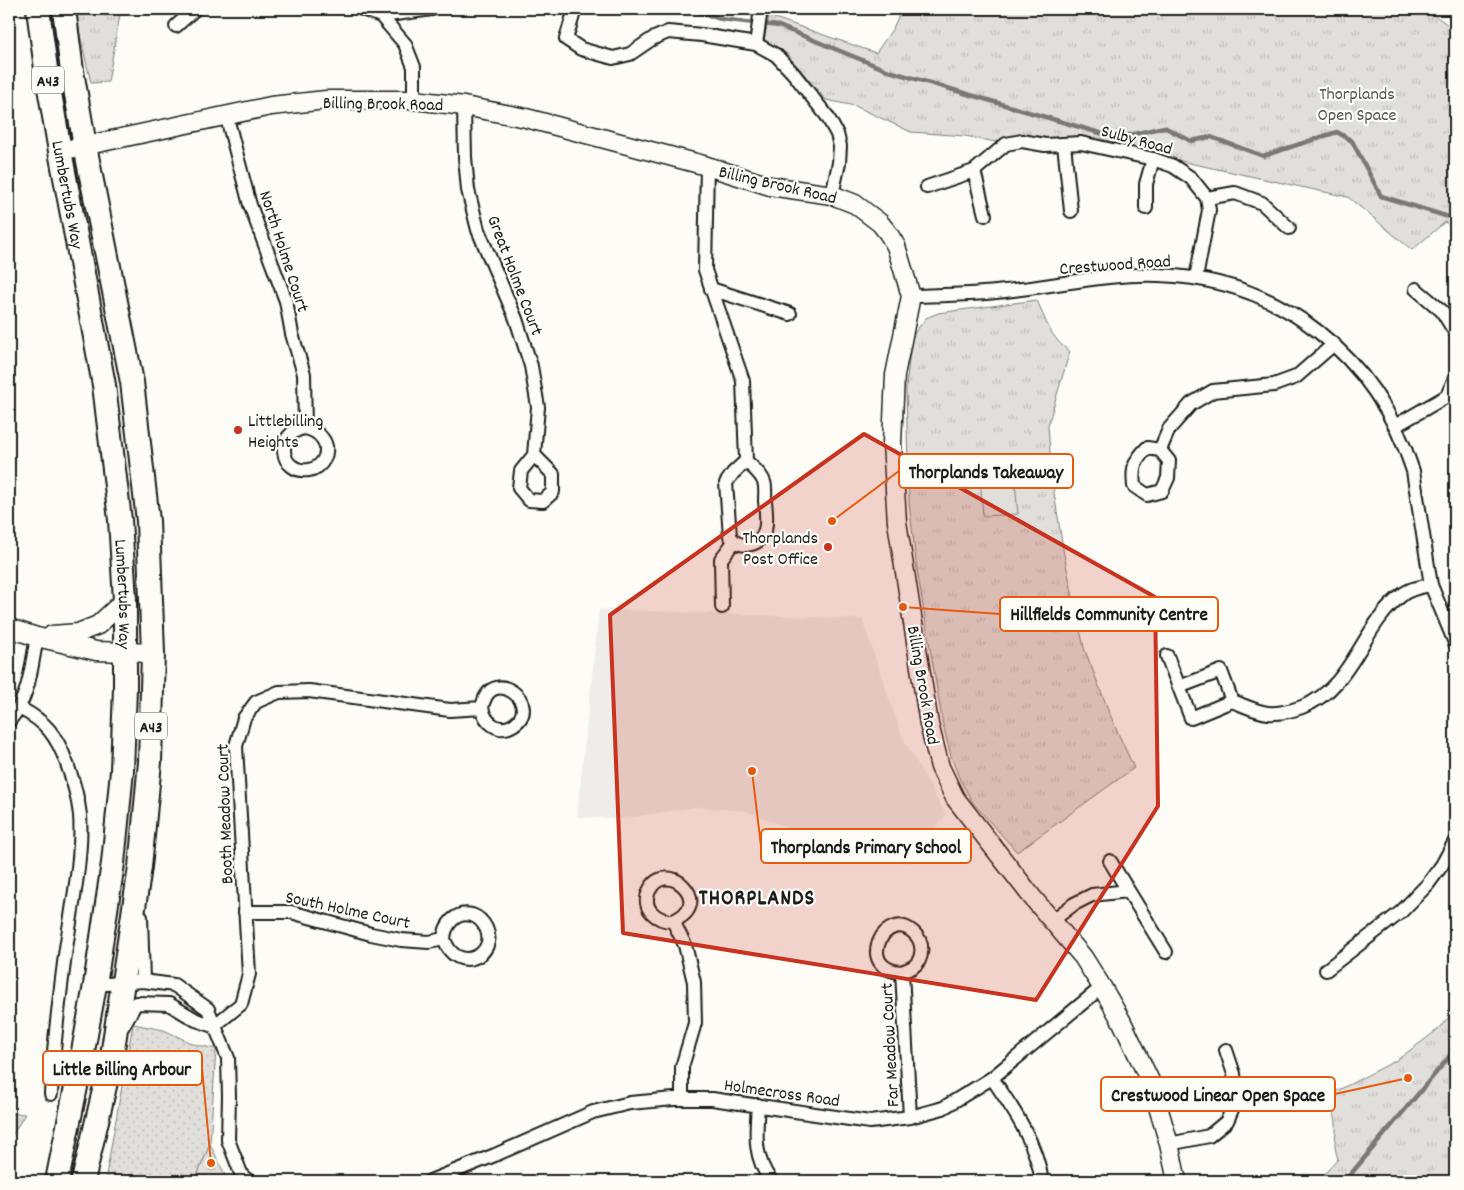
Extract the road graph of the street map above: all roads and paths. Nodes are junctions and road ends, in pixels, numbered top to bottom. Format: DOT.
graph roads {
  1 [pos="38,9"];
  2 [pos="64,9"];
  3 [pos="195,9"];
  4 [pos="362,9"];
  5 [pos="432,9"];
  6 [pos="575,9"];
  7 [pos="761,9"];
  8 [pos="381,16"];
  9 [pos="176,26"];
  10 [pos="756,44"];
  11 [pos="414,100"];
  12 [pos="464,106"];
  13 [pos="226,114"];
  14 [pos="1064,144"];
  15 [pos="85,146"];
  16 [pos="60,150"];
  17 [pos="1154,160"];
  18 [pos="707,166"];
  19 [pos="974,171"];
  20 [pos="927,187"];
  21 [pos="832,195"];
  22 [pos="1208,198"];
  23 [pos="1146,208"];
  24 [pos="1071,211"];
  25 [pos="985,215"];
  26 [pos="1289,228"];
  27 [pos="1196,278"];
  28 [pos="711,289"];
  29 [pos="1416,290"];
  30 [pos="911,296"];
  31 [pos="790,314"];
  32 [pos="1455,332"];
  33 [pos="1334,344"];
  34 [pos="1455,378"];
  35 [pos="1395,426"];
  36 [pos="305,428"];
  37 [pos="1160,450"];
  38 [pos="534,455"];
  39 [pos="746,461"];
  40 [pos="734,542"];
  41 [pos="1431,585"];
  42 [pos="125,600"];
  43 [pos="722,607"];
  44 [pos="9,628"];
  45 [pos="37,637"];
  46 [pos="1455,643"];
  47 [pos="126,652"];
  48 [pos="153,653"];
  49 [pos="1167,656"];
  50 [pos="1179,687"];
  51 [pos="1232,701"];
  52 [pos="19,708"];
  53 [pos="482,708"];
  54 [pos="9,721"];
  55 [pos="1455,841"];
  56 [pos="1110,861"];
  57 [pos="1128,891"];
  58 [pos="245,912"];
  59 [pos="1053,920"];
  60 [pos="673,921"];
  61 [pos="444,939"];
  62 [pos="1166,952"];
  63 [pos="1326,970"];
  64 [pos="902,972"];
  65 [pos="133,982"];
  66 [pos="95,985"];
  67 [pos="1102,987"];
  68 [pos="214,1026"];
  69 [pos="1226,1050"];
  70 [pos="112,1056"];
  71 [pos="992,1078"];
  72 [pos="51,1094"];
  73 [pos="682,1099"];
  74 [pos="758,1105"];
  75 [pos="910,1117"];
  76 [pos="1169,1144"];
  77 [pos="57,1181"];
  78 [pos="83,1181"];
  79 [pos="249,1181"];
  80 [pos="430,1181"];
  81 [pos="771,1181"];
  82 [pos="1042,1181"];
  83 [pos="1177,1181"];
  1 -- 16 [label="highway, Lumbertubs Way / A43"];
  2 -- 15 [label="highway, Lumbertubs Way / A43"];
  3 -- 9 [label="street"];
  4 -- 8 [label="street"];
  5 -- 8 [label="street"];
  6 -- 10 [label="street"];
  7 -- 10 [label="street"];
  8 -- 11 [label="street"];
  10 -- 21 [label="street"];
  11 -- 12 [label="street, Billing Brook Road"];
  11 -- 13 [label="street, Billing Brook Road"];
  12 -- 18 [label="street, Billing Brook Road"];
  12 -- 38 [label="street, Great Holme Court"];
  13 -- 15 [label="street, Billing Brook Road"];
  13 -- 36 [label="street, North Holme Court"];
  14 -- 17 [label="street, Sulby Road"];
  14 -- 19 [label="street, Sulby Road"];
  14 -- 24 [label="street"];
  15 -- 16 [label="street, Billing Brook Road"];
  15 -- 48 [label="highway, Lumbertubs Way / A43"];
  16 -- 42 [label="highway, Lumbertubs Way / A43"];
  17 -- 22 [label="street, Sulby Road"];
  17 -- 23 [label="street"];
  18 -- 21 [label="street, Billing Brook Road"];
  18 -- 28 [label="street"];
  19 -- 20 [label="street, Sulby Road"];
  19 -- 25 [label="street"];
  21 -- 30 [label="street, Billing Brook Road"];
  22 -- 26 [label="street"];
  22 -- 27 [label="street"];
  27 -- 30 [label="street, Crestwood Road"];
  27 -- 33 [label="street, Crestwood Road"];
  28 -- 31 [label="street"];
  28 -- 39 [label="street"];
  29 -- 32 [label="street"];
  30 -- 59 [label="street, Billing Brook Road"];
  33 -- 35 [label="street, Crestwood Road"];
  33 -- 37 [label="street"];
  34 -- 35 [label="street"];
  35 -- 41 [label="street, Crestwood Road"];
  39 -- 40 [label="street"];
  39 -- 40 [label="street"];
  40 -- 43 [label="street"];
  41 -- 46 [label="street, Crestwood Road"];
  41 -- 51 [label="street"];
  42 -- 45 [label="street"];
  42 -- 47 [label="highway, Lumbertubs Way / A43"];
  44 -- 45 [label="street"];
  45 -- 47 [label="street"];
  45 -- 52 [label="street"];
  47 -- 48 [label="street"];
  47 -- 66 [label="highway, Lumbertubs Way / A43"];
  48 -- 65 [label="highway, Lumbertubs Way / A43"];
  49 -- 50 [label="street"];
  50 -- 51 [label="street"];
  50 -- 51 [label="street"];
  52 -- 54 [label="street"];
  52 -- 72 [label="street"];
  53 -- 58 [label="street, Booth Meadow Court"];
  55 -- 63 [label="street"];
  56 -- 57 [label="street"];
  57 -- 59 [label="street"];
  57 -- 62 [label="street"];
  58 -- 61 [label="street, South Holme Court"];
  58 -- 68 [label="street, Booth Meadow Court"];
  59 -- 67 [label="street, Billing Brook Road"];
  60 -- 73 [label="street"];
  64 -- 75 [label="street, Far Meadow Court"];
  65 -- 66 [label="street"];
  65 -- 68 [label="street"];
  65 -- 70 [label="highway, Lumbertubs Way / A43"];
  66 -- 77 [label="highway, Lumbertubs Way / A43"];
  67 -- 71 [label="street, Holmecross Road"];
  67 -- 76 [label="street, Billing Brook Road"];
  68 -- 70 [label="street"];
  68 -- 79 [label="street"];
  69 -- 76 [label="street"];
  70 -- 78 [label="highway, Lumbertubs Way / A43"];
  71 -- 75 [label="street, Holmecross Road"];
  71 -- 82 [label="street"];
  73 -- 74 [label="street, Holmecross Road"];
  73 -- 80 [label="street, Holmecross Road"];
  74 -- 75 [label="street, Holmecross Road"];
  74 -- 81 [label="street"];
  76 -- 83 [label="street, Billing Brook Road"];
}
